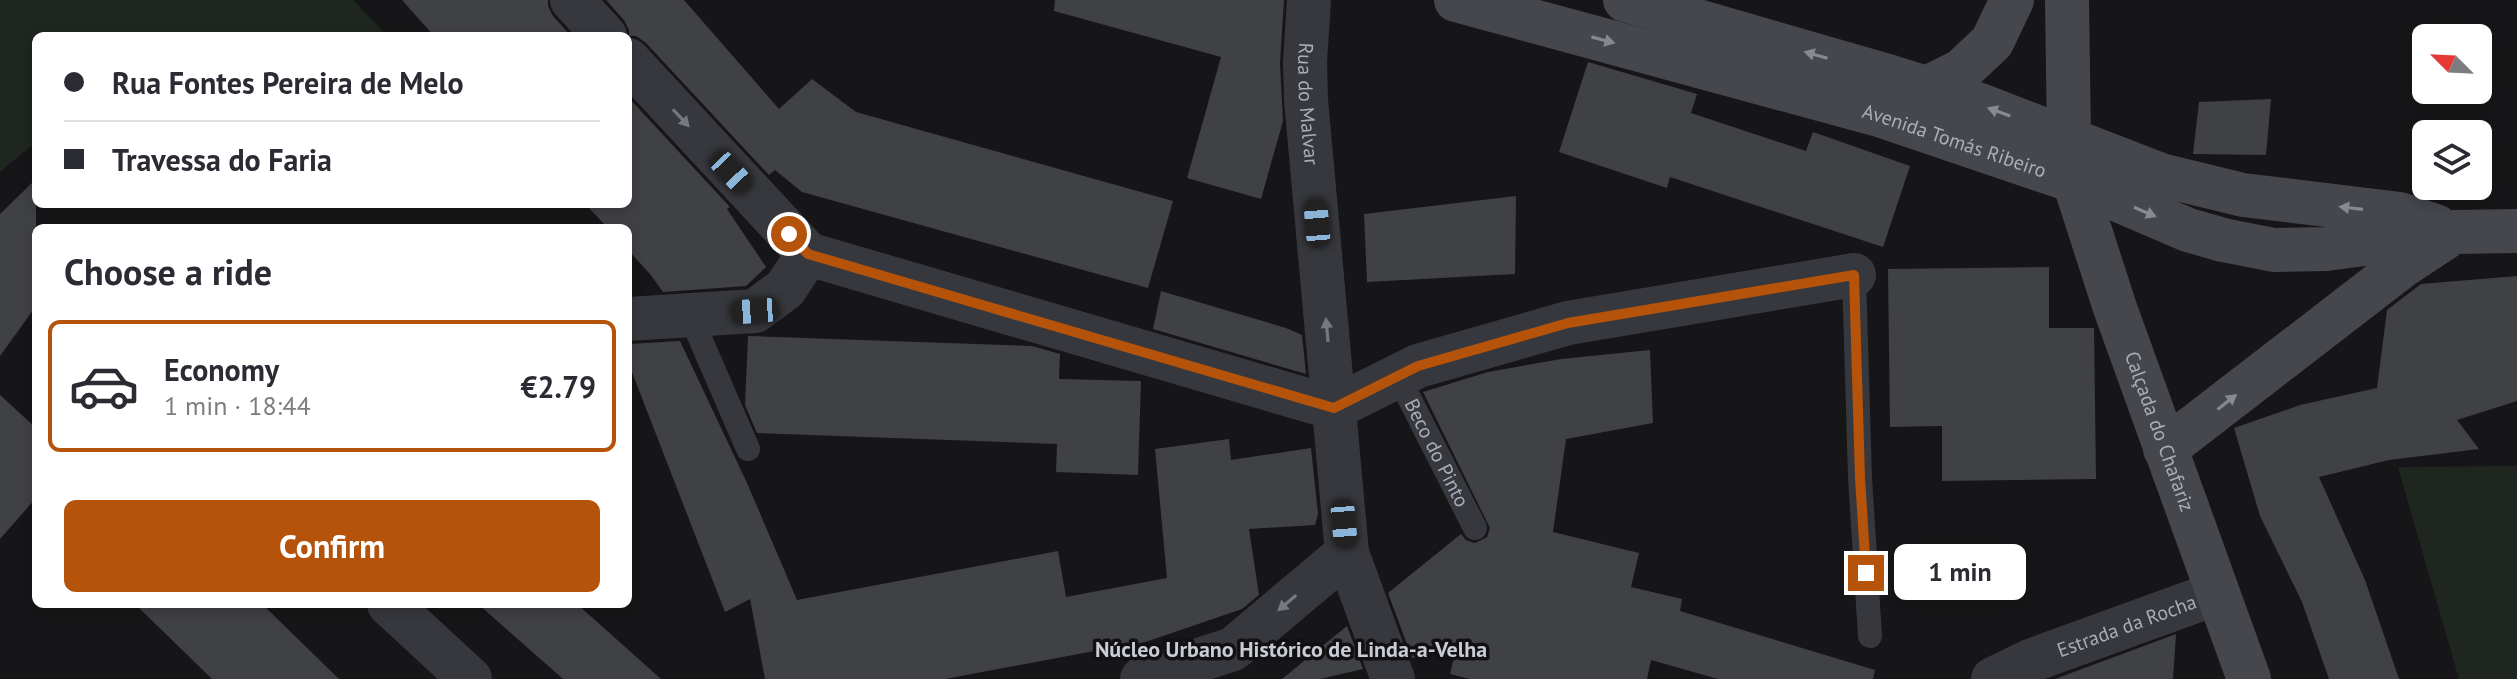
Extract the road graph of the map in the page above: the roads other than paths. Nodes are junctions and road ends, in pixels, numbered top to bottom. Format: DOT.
graph roads {
  1 [pos="572,0"];
  2 [pos="1309,0"];
  3 [pos="1456,0"];
  4 [pos="1625,0"];
  5 [pos="2012,0"];
  6 [pos="2067,0"];
  7 [pos="601,32"];
  8 [pos="632,64"];
  9 [pos="1927,88"];
  10 [pos="2069,138"];
  11 [pos="2074,181"];
  12 [pos="2517,231"];
  13 [pos="2453,232"];
  14 [pos="808,254"];
  15 [pos="1854,275"];
  16 [pos="690,315"];
  17 [pos="632,319"];
  18 [pos="1398,376"];
  19 [pos="1334,408"];
  20 [pos="748,449"];
  21 [pos="2165,449"];
  22 [pos="1475,528"];
  23 [pos="1347,553"];
  24 [pos="2217,593"];
  25 [pos="393,608"];
  26 [pos="1870,636"];
  27 [pos="470,679"];
  28 [pos="1142,679"];
  29 [pos="1395,679"];
  30 [pos="1993,679"];
  31 [pos="2249,679"];
  1 -- 7 [label="street"];
  19 -- 2 [label="street, Rua do Malvar, one-way"];
  3 -- 11 [label="street, Avenida Tomás Ribeiro, one-way"];
  9 -- 4 [label="street, Avenida Tomás Ribeiro, one-way"];
  5 -- 9 [label="street"];
  6 -- 10 [label="street, Calçada do Chafariz"];
  8 -- 14 [label="street, one-way"];
  10 -- 9 [label="street, Avenida Tomás Ribeiro, one-way"];
  10 -- 11 [label="street, Calçada do Chafariz"];
  13 -- 10 [label="street, Avenida Tomás Ribeiro, one-way"];
  11 -- 13 [label="street, Avenida Tomás Ribeiro, one-way"];
  11 -- 21 [label="street, Calçada do Chafariz"];
  12 -- 13 [label="street, Avenida Tomás Ribeiro"];
  21 -- 13 [label="street, one-way"];
  14 -- 16 [label="street"];
  14 -- 19 [label="street"];
  15 -- 18 [label="street"];
  15 -- 26 [label="lane"];
  16 -- 17 [label="street"];
  16 -- 20 [label="lane"];
  18 -- 19 [label="street"];
  18 -- 22 [label="lane, Beco do Pinto"];
  19 -- 23 [label="street, Rua do Malvar"];
  21 -- 24 [label="street, Calçada do Chafariz"];
  23 -- 28 [label="street, one-way"];
  23 -- 29 [label="street, Rua do Malvar"];
  24 -- 30 [label="street, Estrada da Rocha"];
  24 -- 31 [label="street, Calçada do Chafariz"];
  25 -- 27 [label="street"];
}
